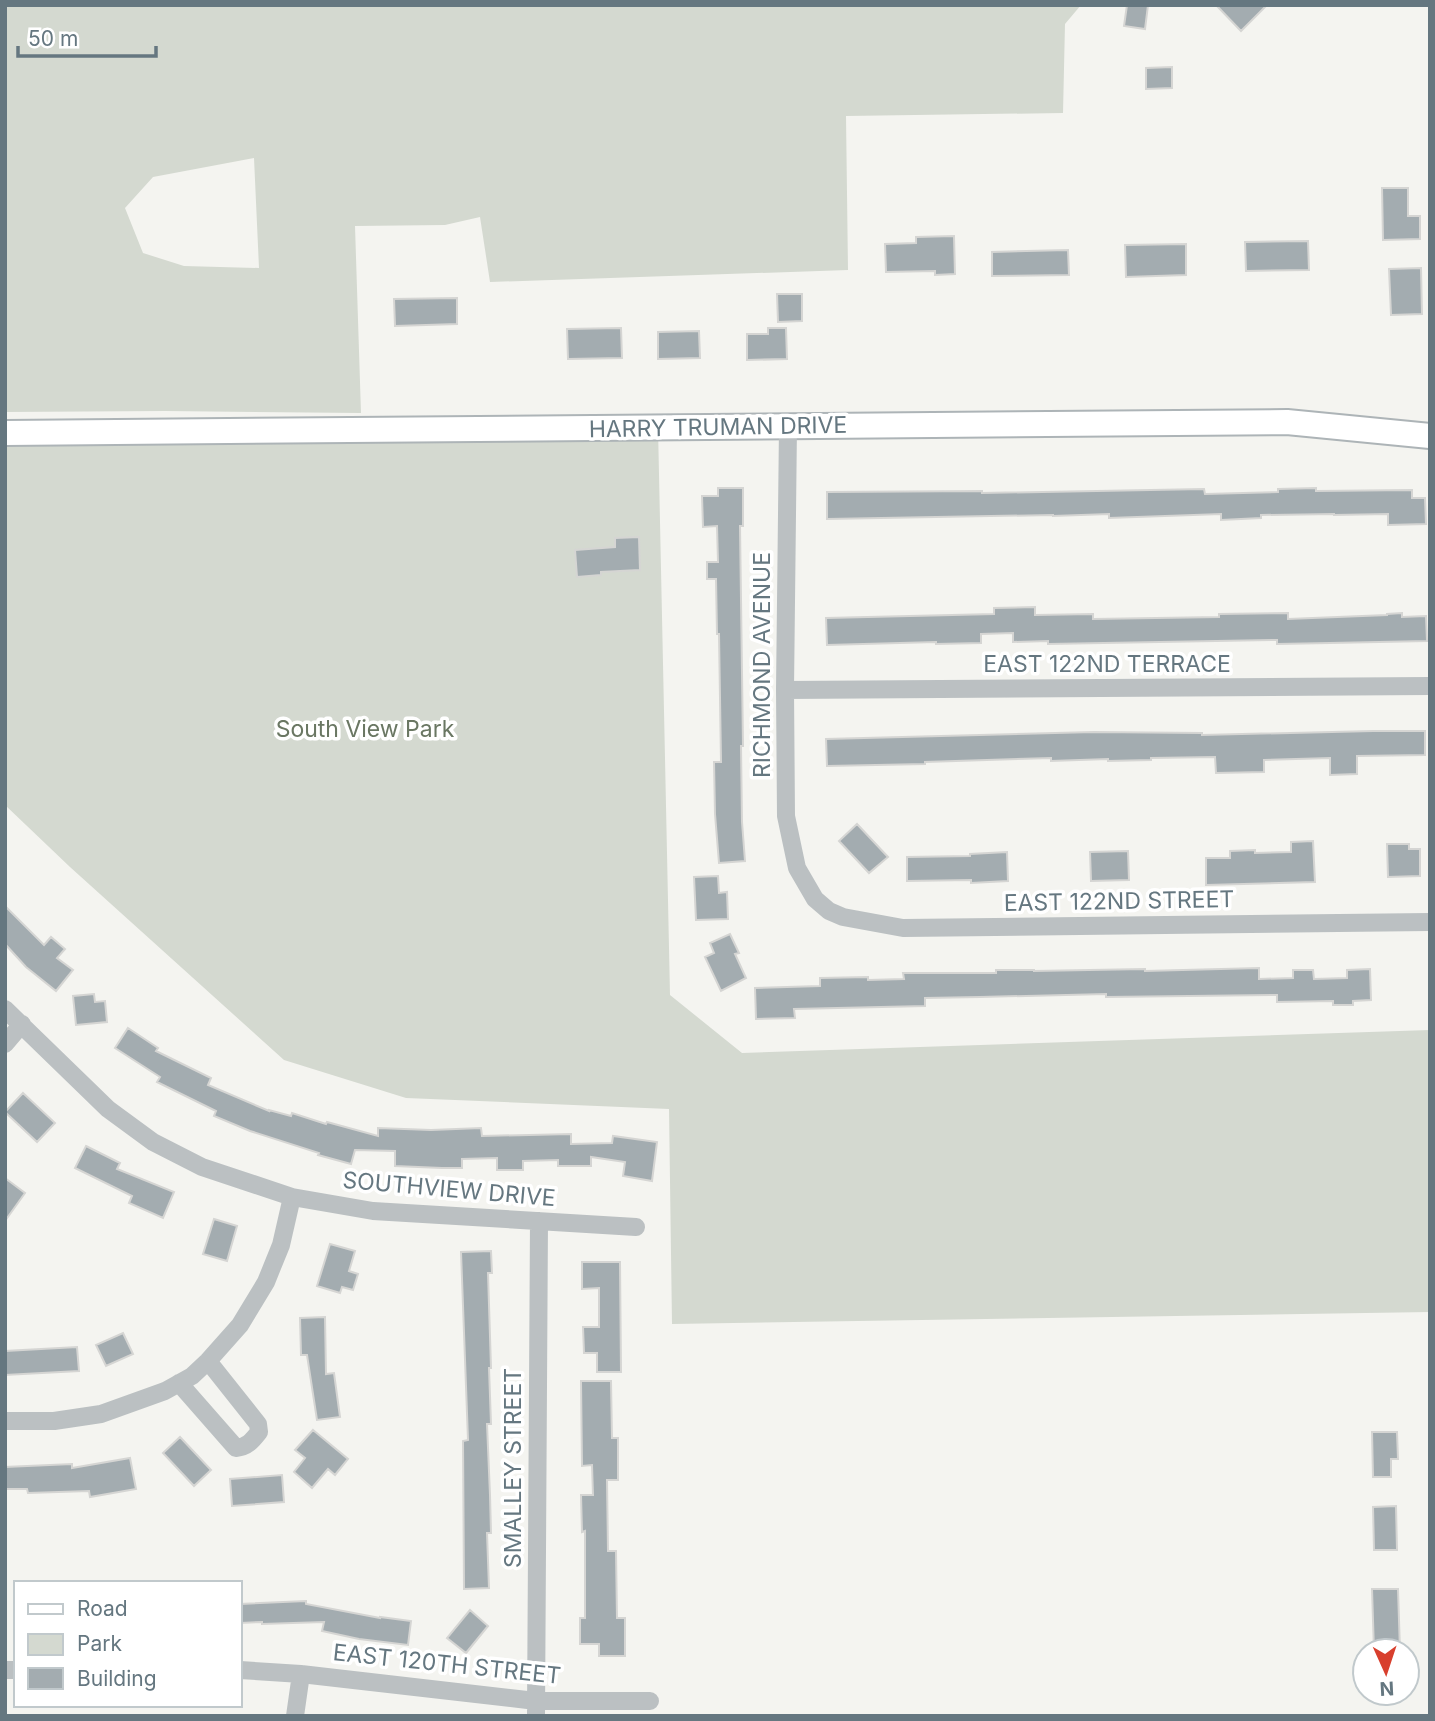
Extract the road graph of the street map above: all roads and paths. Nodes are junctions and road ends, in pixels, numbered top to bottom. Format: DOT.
graph roads {
  1 [pos="788,426"];
  2 [pos="5,433"];
  3 [pos="1430,436"];
  4 [pos="1430,686"];
  5 [pos="785,690"];
  6 [pos="815,899"];
  7 [pos="1430,922"];
  8 [pos="5,1009"];
  9 [pos="22,1024"];
  10 [pos="5,1044"];
  11 [pos="292,1197"];
  12 [pos="540,1221"];
  13 [pos="636,1227"];
  14 [pos="208,1361"];
  15 [pos="179,1383"];
  16 [pos="5,1421"];
  17 [pos="242,1670"];
  18 [pos="301,1674"];
  19 [pos="650,1702"];
  20 [pos="536,1708"];
  21 [pos="295,1716"];
  1 -- 2 [label="main road, HARRY TRUMAN DRIVE"];
  1 -- 3 [label="main road, HARRY TRUMAN DRIVE"];
  1 -- 5 [label="street, RICHMOND AVENUE"];
  4 -- 5 [label="street, EAST 122ND TERRACE"];
  5 -- 6 [label="street, RICHMOND AVENUE"];
  6 -- 7 [label="street, EAST 122ND STREET"];
  8 -- 9 [label="street, SOUTHVIEW DRIVE"];
  9 -- 10 [label="street"];
  9 -- 11 [label="street, SOUTHVIEW DRIVE"];
  11 -- 12 [label="street, SOUTHVIEW DRIVE"];
  11 -- 14 [label="street"];
  12 -- 13 [label="street, SOUTHVIEW DRIVE"];
  12 -- 20 [label="street, SMALLEY STREET"];
  14 -- 15 [label="street"];
  14 -- 15 [label="street"];
  15 -- 16 [label="street"];
  17 -- 18 [label="street, EAST 120TH STREET"];
  18 -- 20 [label="street, EAST 120TH STREET"];
  18 -- 21 [label="street"];
  19 -- 20 [label="street, EAST 120TH STREET"];
}
